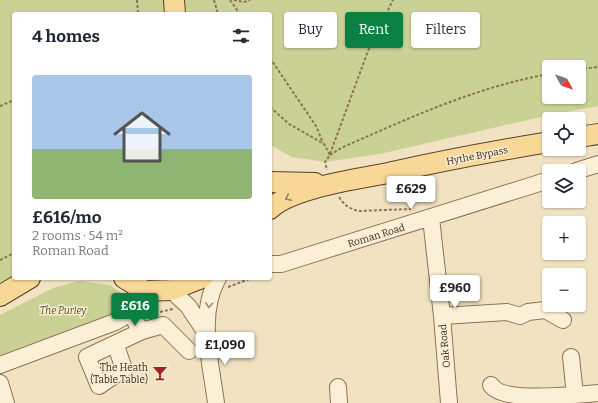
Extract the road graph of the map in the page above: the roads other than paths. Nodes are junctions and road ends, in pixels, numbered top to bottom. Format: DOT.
graph roads {
  1 [pos="174,0"];
  2 [pos="175,12"];
  3 [pos="598,134"];
  4 [pos="586,136"];
  5 [pos="542,143"];
  6 [pos="598,164"];
  7 [pos="586,168"];
  8 [pos="272,182"];
  9 [pos="542,182"];
  10 [pos="335,183"];
  11 [pos="272,208"];
  12 [pos="431,218"];
  13 [pos="272,264"];
  14 [pos="27,280"];
  15 [pos="127,280"];
  16 [pos="197,280"];
  17 [pos="222,283"];
  18 [pos="171,290"];
  19 [pos="145,291"];
  20 [pos="0,296"];
  21 [pos="129,314"];
  22 [pos="442,316"];
  23 [pos="563,320"];
  24 [pos="142,332"];
  25 [pos="206,333"];
  26 [pos="116,346"];
  27 [pos="189,351"];
  28 [pos="571,357"];
  29 [pos="0,365"];
  30 [pos="0,383"];
  31 [pos="491,385"];
  32 [pos="338,387"];
  33 [pos="598,393"];
  34 [pos="575,395"];
  35 [pos="6,403"];
  36 [pos="216,403"];
  37 [pos="339,403"];
  38 [pos="449,403"];
  1 -- 2 [label="main road"];
  3 -- 4 [label="main road"];
  5 -- 10 [label="main road, Hythe Bypass"];
  6 -- 7 [label="street"];
  8 -- 10 [label="main road, Hythe Bypass"];
  9 -- 12 [label="street, Roman Road"];
  10 -- 11 [label="main road, Hythe Bypass, one-way"];
  12 -- 13 [label="street, Roman Road"];
  12 -- 22 [label="street, Oak Road"];
  14 -- 20 [label="main road"];
  15 -- 19 [label="main road"];
  16 -- 18 [label="main road"];
  17 -- 25 [label="street, one-way"];
  18 -- 19 [label="main road"];
  18 -- 25 [label="street"];
  19 -- 21 [label="street"];
  21 -- 24 [label="street"];
  21 -- 29 [label="street"];
  22 -- 23 [label="street"];
  22 -- 38 [label="street, Oak Road"];
  24 -- 26 [label="street"];
  24 -- 27 [label="street"];
  25 -- 36 [label="street"];
  28 -- 34 [label="street"];
  30 -- 35 [label="street"];
  31 -- 34 [label="street"];
  32 -- 37 [label="street"];
  33 -- 34 [label="street"];
}
